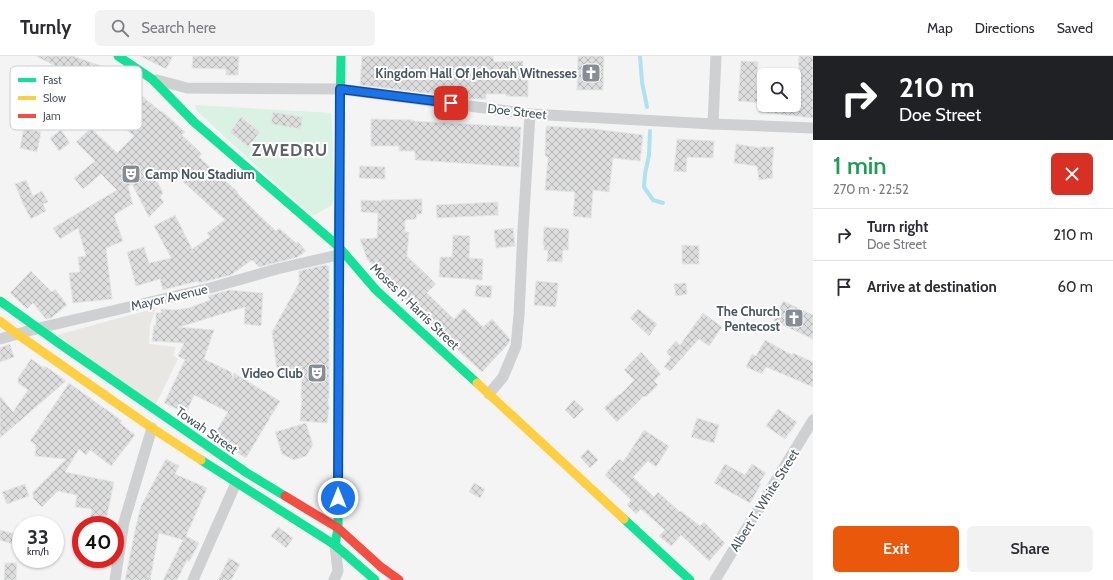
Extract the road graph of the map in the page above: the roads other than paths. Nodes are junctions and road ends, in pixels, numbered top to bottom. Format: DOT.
graph roads {
  1 [pos="118,56"];
  2 [pos="340,56"];
  3 [pos="716,56"];
  4 [pos="133,66"];
  5 [pos="142,72"];
  6 [pos="152,79"];
  7 [pos="340,89"];
  8 [pos="530,114"];
  9 [pos="713,124"];
  10 [pos="813,128"];
  11 [pos="338,250"];
  12 [pos="0,301"];
  13 [pos="0,321"];
  14 [pos="39,328"];
  15 [pos="17,334"];
  16 [pos="0,339"];
  17 [pos="489,394"];
  18 [pos="813,420"];
  19 [pos="152,428"];
  20 [pos="236,483"];
  21 [pos="338,528"];
  22 [pos="335,545"];
  23 [pos="115,580"];
  24 [pos="193,580"];
  25 [pos="334,580"];
  26 [pos="375,580"];
  27 [pos="399,580"];
  28 [pos="690,580"];
  29 [pos="715,580"];
  1 -- 4 [label="main road, Moses P. Harris Street"];
  2 -- 7 [label="main road"];
  3 -- 9 [label="street"];
  5 -- 6 [label="main road, Moses P. Harris Street"];
  6 -- 7 [label="street, Doe Street"];
  6 -- 11 [label="main road, Moses P. Harris Street"];
  7 -- 8 [label="street, Doe Street"];
  7 -- 11 [label="main road"];
  8 -- 9 [label="street, Doe Street"];
  8 -- 17 [label="street"];
  9 -- 10 [label="street, Doe Street"];
  11 -- 14 [label="street, Mayor Avenue"];
  11 -- 17 [label="main road, Moses P. Harris Street"];
  11 -- 21 [label="main road"];
  12 -- 14 [label="main road, Towah Street"];
  13 -- 15 [label="main road, Towah Street"];
  14 -- 15 [label="street, Mayor Avenue"];
  14 -- 21 [label="main road, Towah Street"];
  15 -- 16 [label="street, Mayor Avenue"];
  15 -- 19 [label="main road, Towah Street"];
  17 -- 28 [label="main road, Moses P. Harris Street"];
  18 -- 29 [label="street, Albert T. White Street"];
  19 -- 20 [label="main road, Towah Street"];
  19 -- 23 [label="street"];
  20 -- 22 [label="main road, Towah Street"];
  20 -- 24 [label="street"];
  21 -- 22 [label="main road"];
  21 -- 27 [label="main road, Towah Street"];
  22 -- 25 [label="street"];
  22 -- 26 [label="main road, Towah Street"];
}
